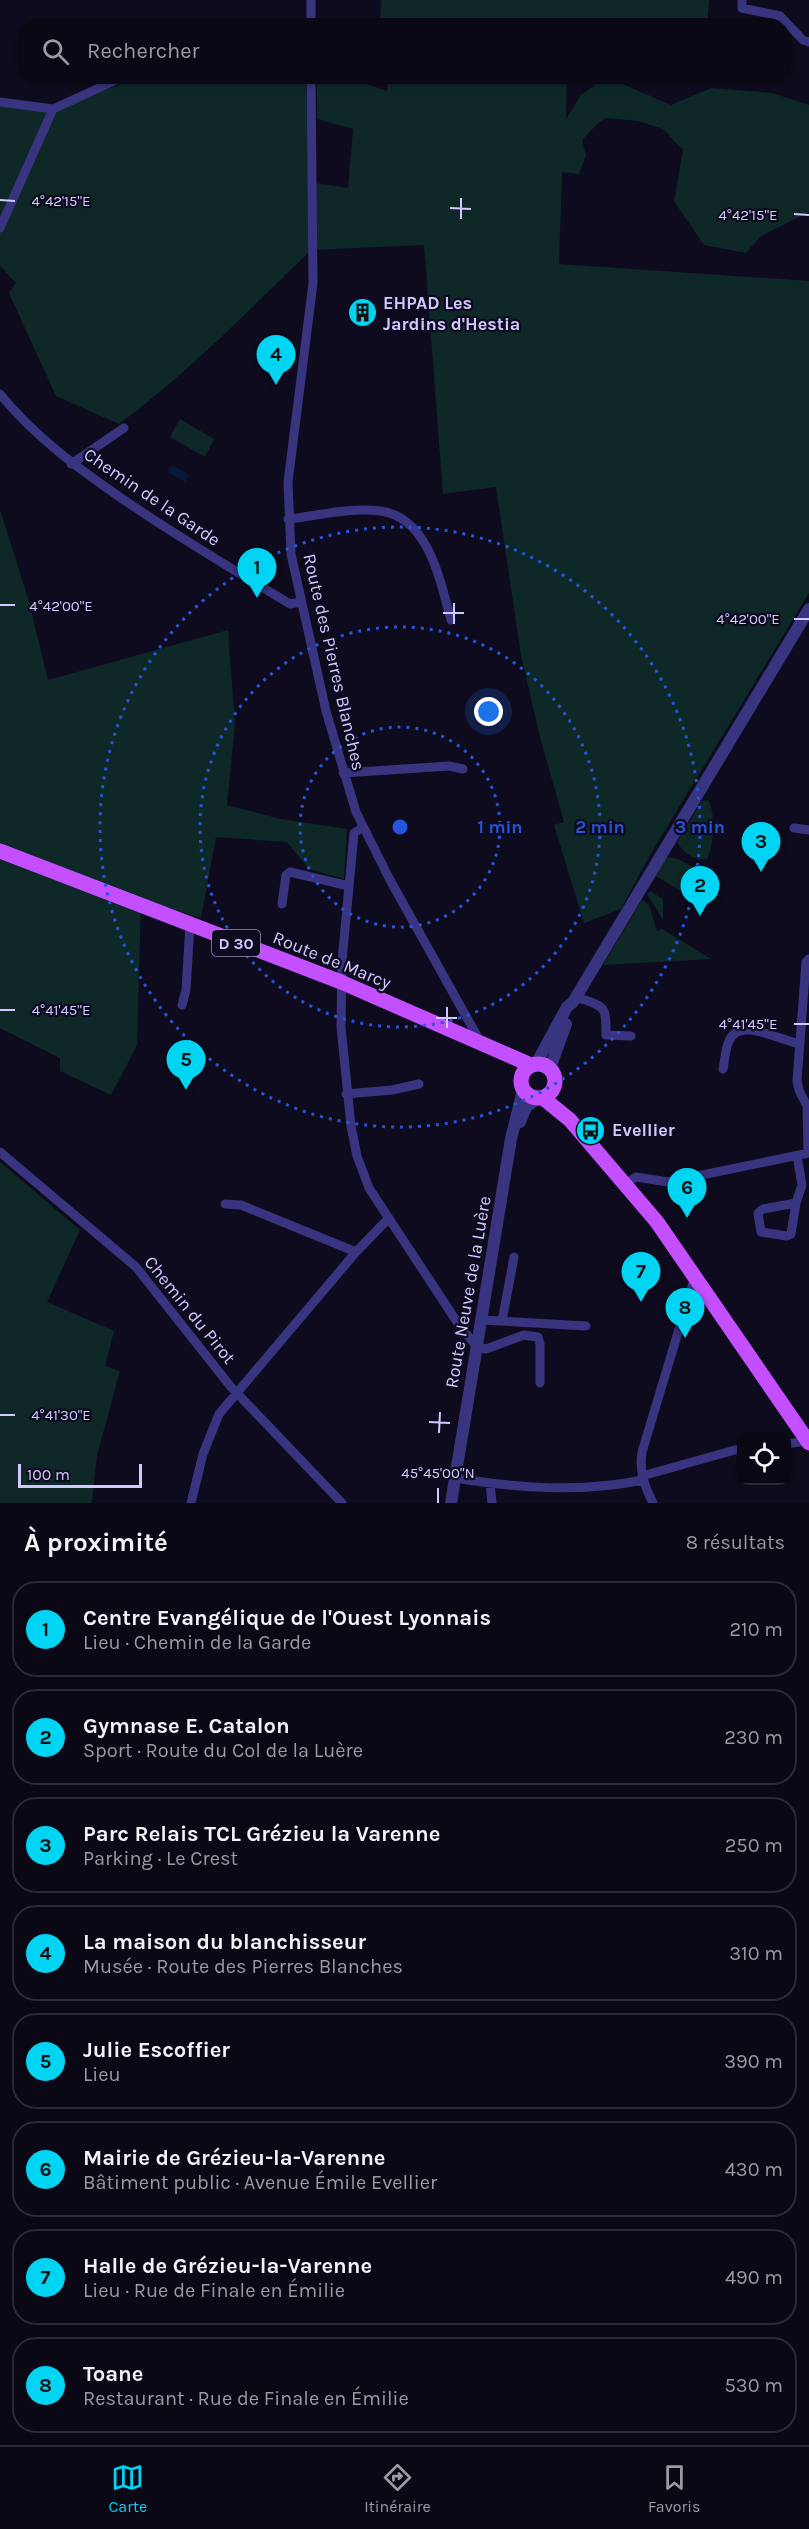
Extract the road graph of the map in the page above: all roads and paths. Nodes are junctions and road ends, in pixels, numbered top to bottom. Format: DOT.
graph roads {
  1 [pos="311,0"];
  2 [pos="742,0"];
  3 [pos="311,18"];
  4 [pos="782,18"];
  5 [pos="791,27"];
  6 [pos="809,42"];
  7 [pos="107,84"];
  8 [pos="311,84"];
  9 [pos="0,102"];
  10 [pos="52,109"];
  11 [pos="0,228"];
  12 [pos="0,394"];
  13 [pos="124,428"];
  14 [pos="71,464"];
  15 [pos="288,519"];
  16 [pos="300,602"];
  17 [pos="809,609"];
  18 [pos="451,620"];
  19 [pos="463,769"];
  20 [pos="343,773"];
  21 [pos="362,828"];
  22 [pos="794,828"];
  23 [pos="809,830"];
  24 [pos="0,851"];
  25 [pos="349,886"];
  26 [pos="282,904"];
  27 [pos="190,924"];
  28 [pos="809,959"];
  29 [pos="341,982"];
  30 [pos="577,1000"];
  31 [pos="182,1005"];
  32 [pos="631,1036"];
  33 [pos="481,1042"];
  34 [pos="800,1044"];
  35 [pos="539,1066"];
  36 [pos="723,1069"];
  37 [pos="419,1084"];
  38 [pos="522,1084"];
  39 [pos="346,1094"];
  40 [pos="545,1095"];
  41 [pos="0,1152"];
  42 [pos="809,1153"];
  43 [pos="797,1155"];
  44 [pos="509,1157"];
  45 [pos="625,1184"];
  46 [pos="796,1203"];
  47 [pos="225,1204"];
  48 [pos="388,1218"];
  49 [pos="356,1252"];
  50 [pos="514,1257"];
  51 [pos="695,1276"];
  52 [pos="482,1320"];
  53 [pos="502,1321"];
  54 [pos="586,1326"];
  55 [pos="477,1347"];
  56 [pos="540,1383"];
  57 [pos="238,1394"];
  58 [pos="808,1442"];
  59 [pos="791,1444"];
  60 [pos="737,1449"];
  61 [pos="455,1478"];
  62 [pos="642,1478"];
  63 [pos="490,1484"];
  64 [pos="191,1503"];
  65 [pos="342,1503"];
  66 [pos="451,1503"];
  67 [pos="492,1503"];
  68 [pos="653,1503"];
  1 -- 3 [label="street"];
  2 -- 4 [label="street"];
  5 -- 6 [label="street"];
  7 -- 10 [label="street"];
  8 -- 15 [label="street, Route des Pierres Blanches"];
  9 -- 10 [label="street"];
  10 -- 11 [label="street"];
  12 -- 14 [label="street, Chemin de la Garde"];
  13 -- 14 [label="street"];
  14 -- 16 [label="street, Chemin de la Garde"];
  15 -- 16 [label="street, Route des Pierres Blanches"];
  15 -- 18 [label="street"];
  16 -- 20 [label="street, Route des Pierres Blanches"];
  17 -- 30 [label="street"];
  19 -- 20 [label="street"];
  20 -- 21 [label="street, Route des Pierres Blanches"];
  21 -- 25 [label="street"];
  21 -- 33 [label="street, Route des Pierres Blanches"];
  22 -- 23 [label="street"];
  24 -- 27 [label="main road, Route de Marcy / D 30"];
  25 -- 26 [label="street"];
  25 -- 29 [label="street"];
  27 -- 29 [label="main road, Route de Marcy / D 30"];
  27 -- 31 [label="street"];
  28 -- 34 [label="street"];
  29 -- 33 [label="main road, Route de Marcy / D 30"];
  29 -- 39 [label="street"];
  30 -- 32 [label="street"];
  30 -- 35 [label="street"];
  33 -- 35 [label="main road, Route de Marcy / D 30"];
  33 -- 38 [label="main road, Route de Marcy / D 30"];
  34 -- 36 [label="street"];
  34 -- 42 [label="street"];
  35 -- 38 [label="main road"];
  35 -- 40 [label="main road"];
  37 -- 39 [label="street"];
  38 -- 40 [label="main road"];
  38 -- 44 [label="street, Route Neuve de la Luère"];
  39 -- 48 [label="street"];
  40 -- 44 [label="street, Route Neuve de la Luère"];
  40 -- 45 [label="main road"];
  41 -- 57 [label="street, Chemin du Pirot"];
  42 -- 43 [label="street"];
  43 -- 45 [label="street"];
  43 -- 46 [label="street"];
  44 -- 52 [label="street, Route Neuve de la Luère"];
  45 -- 51 [label="main road"];
  46 -- 46 [label="street"];
  47 -- 49 [label="street"];
  48 -- 49 [label="street"];
  48 -- 55 [label="street"];
  49 -- 57 [label="street"];
  50 -- 53 [label="street"];
  51 -- 58 [label="main road"];
  51 -- 62 [label="street"];
  52 -- 53 [label="street"];
  52 -- 55 [label="street, Route Neuve de la Luère"];
  53 -- 54 [label="street"];
  55 -- 56 [label="street"];
  55 -- 61 [label="street, Route Neuve de la Luère"];
  57 -- 64 [label="street"];
  57 -- 65 [label="street, Chemin du Pirot"];
  58 -- 59 [label="street"];
  60 -- 62 [label="street"];
  61 -- 63 [label="street"];
  61 -- 66 [label="street, Route Neuve de la Luère"];
  62 -- 63 [label="street"];
  62 -- 68 [label="street"];
  63 -- 67 [label="street"];
}
